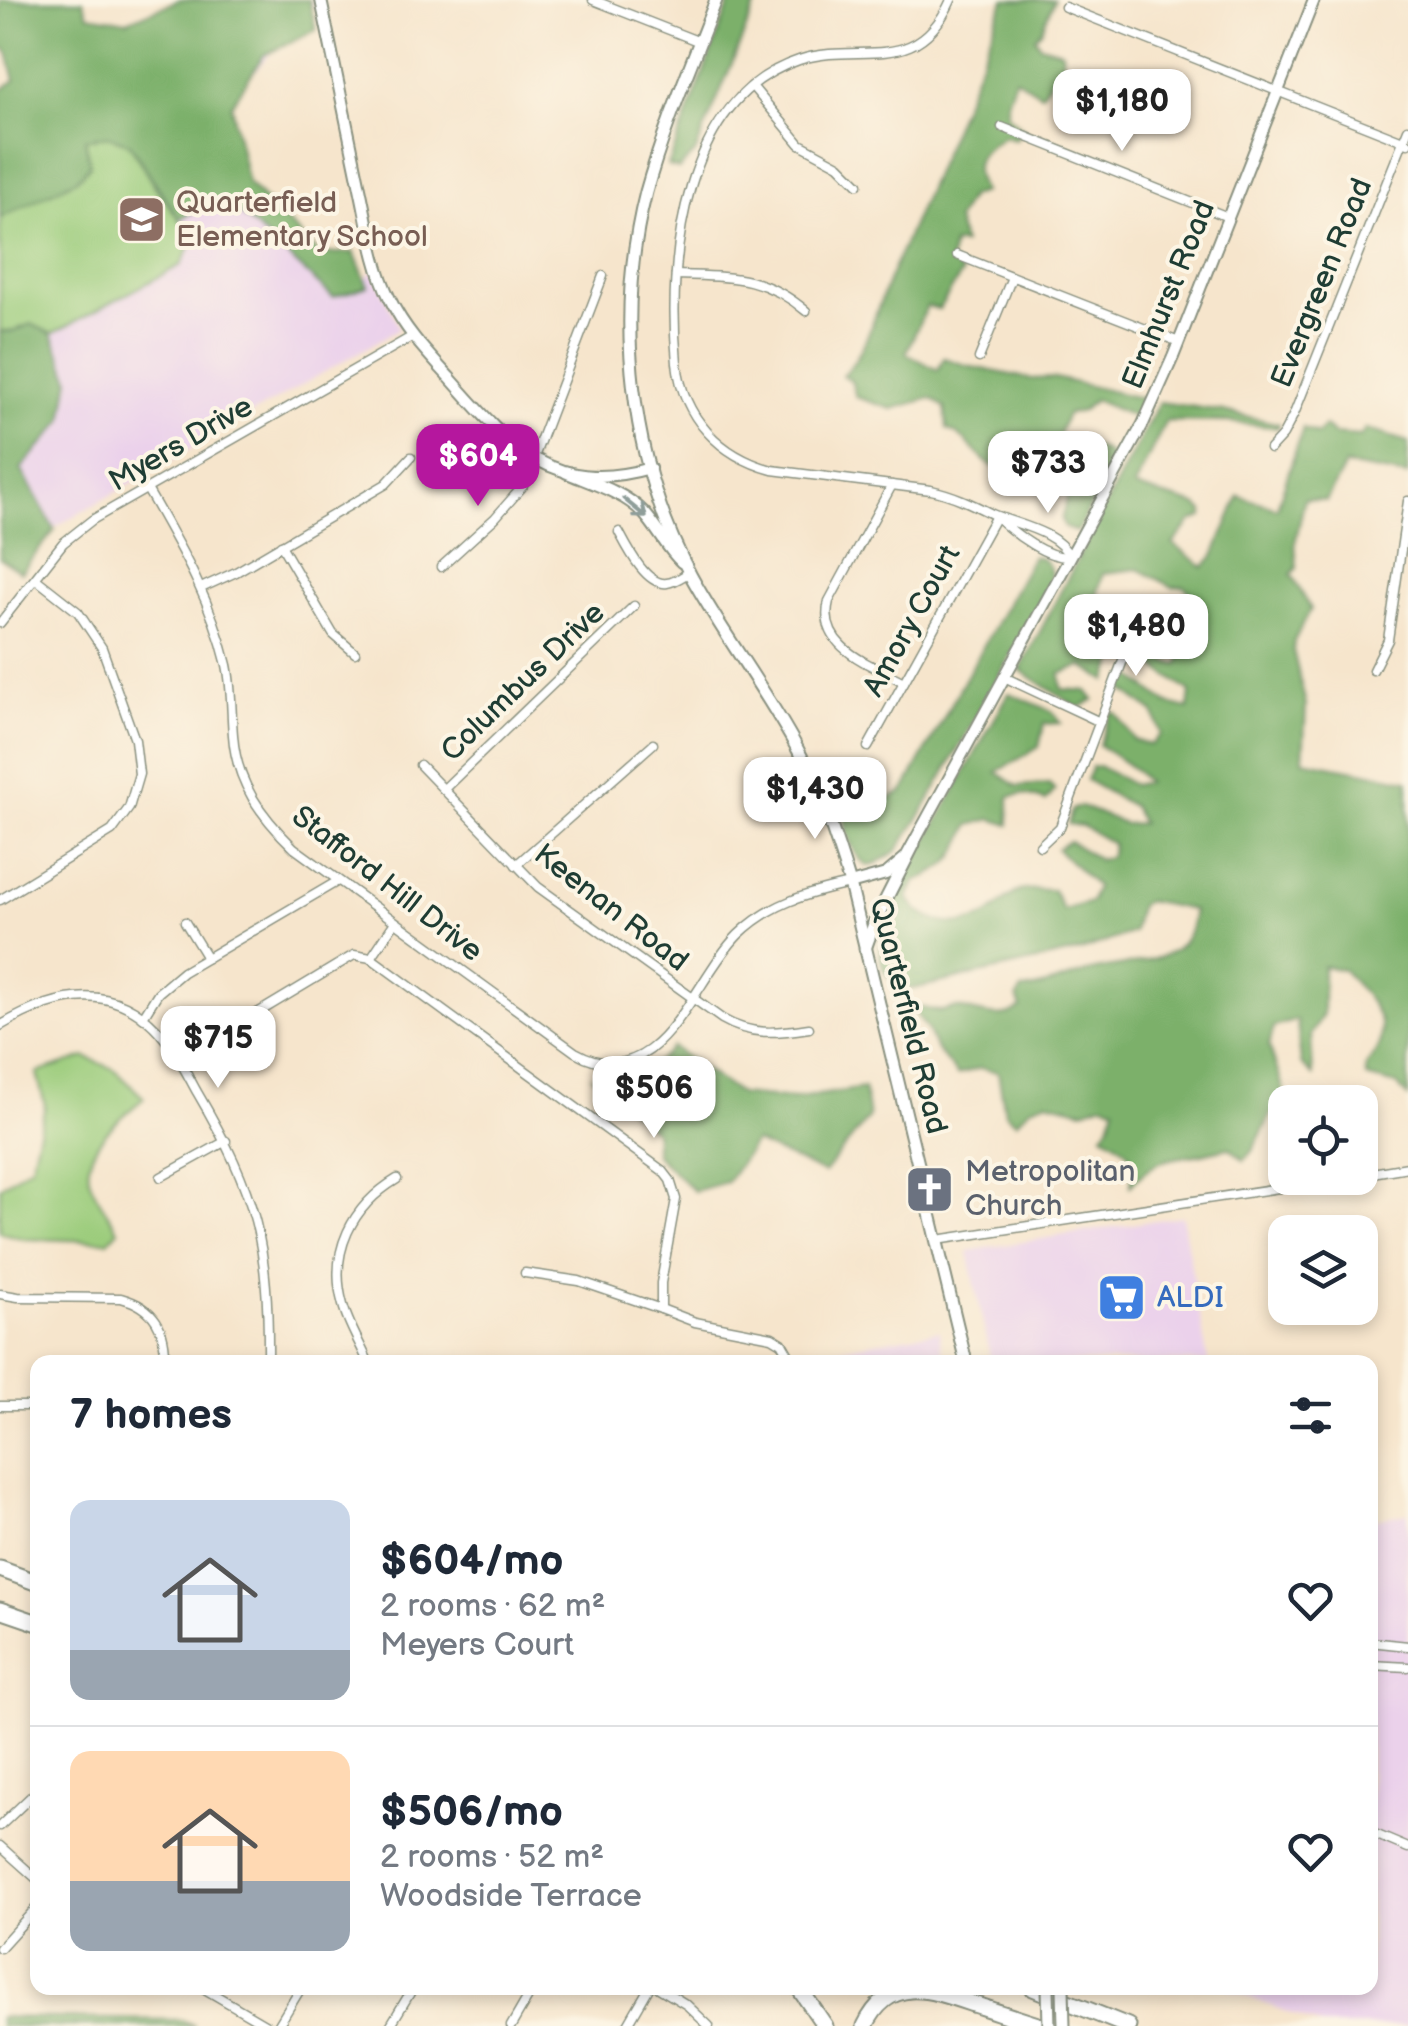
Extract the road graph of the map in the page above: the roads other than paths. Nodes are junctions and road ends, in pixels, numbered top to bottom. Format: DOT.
graph roads {
  1 [pos="321,0"];
  2 [pos="593,0"];
  3 [pos="716,0"];
  4 [pos="950,0"];
  5 [pos="1314,0"];
  6 [pos="1065,7"];
  7 [pos="700,42"];
  8 [pos="752,86"];
  9 [pos="1278,92"];
  10 [pos="1002,127"];
  11 [pos="1408,129"];
  12 [pos="1406,142"];
  13 [pos="858,184"];
  14 [pos="1228,217"];
  15 [pos="956,255"];
  16 [pos="676,274"];
  17 [pos="603,276"];
  18 [pos="1012,277"];
  19 [pos="806,311"];
  20 [pos="413,336"];
  21 [pos="1178,342"];
  22 [pos="979,358"];
  23 [pos="1270,449"];
  24 [pos="411,457"];
  25 [pos="532,459"];
  26 [pos="650,468"];
  27 [pos="566,472"];
  28 [pos="892,485"];
  29 [pos="147,489"];
  30 [pos="1408,501"];
  31 [pos="996,516"];
  32 [pos="620,532"];
  33 [pos="281,545"];
  34 [pos="1070,557"];
  35 [pos="440,567"];
  36 [pos="688,569"];
  37 [pos="36,579"];
  38 [pos="201,588"];
  39 [pos="634,606"];
  40 [pos="0,623"];
  41 [pos="1137,623"];
  42 [pos="355,652"];
  43 [pos="1374,670"];
  44 [pos="1004,677"];
  45 [pos="904,682"];
  46 [pos="1100,722"];
  47 [pos="652,744"];
  48 [pos="868,747"];
  49 [pos="420,765"];
  50 [pos="444,790"];
  51 [pos="914,844"];
  52 [pos="1040,846"];
  53 [pos="516,865"];
  54 [pos="338,881"];
  55 [pos="850,884"];
  56 [pos="0,900"];
  57 [pos="185,922"];
  58 [pos="395,922"];
  59 [pos="865,949"];
  60 [pos="207,958"];
  61 [pos="370,958"];
  62 [pos="692,998"];
  63 [pos="143,1017"];
  64 [pos="2,1021"];
  65 [pos="244,1021"];
  66 [pos="809,1028"];
  67 [pos="226,1141"];
  68 [pos="1408,1167"];
  69 [pos="1378,1172"];
  70 [pos="161,1176"];
  71 [pos="397,1179"];
  72 [pos="1268,1190"];
  73 [pos="937,1240"];
  74 [pos="525,1274"];
  75 [pos="0,1294"];
  76 [pos="661,1309"];
  77 [pos="165,1355"];
  78 [pos="268,1355"];
  79 [pos="365,1355"];
  80 [pos="789,1355"];
  81 [pos="964,1355"];
  82 [pos="0,1406"];
  83 [pos="30,1406"];
  84 [pos="0,1570"];
  85 [pos="30,1580"];
  86 [pos="0,1610"];
  87 [pos="30,1620"];
  88 [pos="1378,1643"];
  89 [pos="1408,1646"];
  90 [pos="1378,1665"];
  91 [pos="1408,1666"];
  92 [pos="30,1798"];
  93 [pos="0,1826"];
  94 [pos="1378,1835"];
  95 [pos="0,1846"];
  96 [pos="1408,1848"];
  97 [pos="30,1873"];
  98 [pos="30,1915"];
  99 [pos="0,1948"];
  100 [pos="215,1995"];
  101 [pos="296,1995"];
  102 [pos="410,1995"];
  103 [pos="529,1995"];
  104 [pos="646,1995"];
  105 [pos="671,1995"];
  106 [pos="804,1995"];
  107 [pos="895,1995"];
  108 [pos="946,1995"];
  109 [pos="976,1995"];
  110 [pos="1049,1995"];
  111 [pos="1050,1995"];
  112 [pos="1063,1995"];
  113 [pos="1064,1995"];
  114 [pos="268,2026"];
  115 [pos="278,2026"];
  116 [pos="390,2026"];
  117 [pos="511,2026"];
  118 [pos="627,2026"];
  119 [pos="709,2026"];
  120 [pos="825,2026"];
  121 [pos="865,2026"];
  122 [pos="1040,2026"];
  123 [pos="1052,2026"];
  124 [pos="1064,2026"];
  125 [pos="1127,2026"];
  1 -- 20 [label="street"];
  2 -- 7 [label="street"];
  3 -- 7 [label="main road, Quarterfield Road"];
  4 -- 8 [label="street"];
  5 -- 9 [label="street, Elmhurst Road"];
  6 -- 9 [label="street"];
  7 -- 26 [label="main road, Quarterfield Road"];
  8 -- 13 [label="street"];
  8 -- 16 [label="street"];
  9 -- 12 [label="street"];
  9 -- 14 [label="street, Elmhurst Road"];
  10 -- 14 [label="street"];
  11 -- 12 [label="street, Evergreen Road"];
  12 -- 23 [label="street, Evergreen Road"];
  14 -- 21 [label="street, Elmhurst Road"];
  15 -- 18 [label="street"];
  16 -- 19 [label="street"];
  16 -- 28 [label="street"];
  17 -- 25 [label="street"];
  18 -- 21 [label="street"];
  18 -- 22 [label="street"];
  20 -- 25 [label="street"];
  20 -- 29 [label="street, Myers Drive"];
  21 -- 34 [label="street, Elmhurst Road"];
  24 -- 33 [label="street"];
  25 -- 27 [label="street"];
  25 -- 35 [label="street"];
  26 -- 27 [label="street"];
  26 -- 36 [label="main road, Quarterfield Road"];
  27 -- 36 [label="main road, one-way"];
  28 -- 31 [label="street"];
  28 -- 45 [label="street"];
  29 -- 37 [label="street, Myers Drive"];
  29 -- 38 [label="street, Stafford Hill Drive"];
  30 -- 43 [label="street"];
  31 -- 34 [label="street"];
  31 -- 45 [label="street, Amory Court"];
  32 -- 36 [label="street"];
  33 -- 38 [label="street"];
  33 -- 42 [label="street"];
  34 -- 44 [label="street, Elmhurst Road"];
  36 -- 55 [label="main road, Quarterfield Road"];
  37 -- 40 [label="street, Myers Drive"];
  37 -- 56 [label="street"];
  38 -- 54 [label="street, Stafford Hill Drive"];
  39 -- 50 [label="street, Columbus Drive"];
  41 -- 46 [label="street"];
  44 -- 46 [label="street"];
  44 -- 51 [label="street, Elmhurst Road"];
  45 -- 48 [label="street, Amory Court"];
  46 -- 52 [label="street"];
  47 -- 53 [label="street"];
  49 -- 50 [label="street, Keenan Road"];
  50 -- 53 [label="street, Keenan Road"];
  51 -- 55 [label="street, Elmhurst Road"];
  51 -- 59 [label="main road"];
  53 -- 62 [label="street, Keenan Road"];
  54 -- 58 [label="street, Stafford Hill Drive"];
  54 -- 60 [label="street"];
  55 -- 59 [label="main road, Quarterfield Road"];
  55 -- 62 [label="street"];
  57 -- 60 [label="street"];
  58 -- 61 [label="street"];
  58 -- 62 [label="street, Stafford Hill Drive"];
  59 -- 73 [label="main road, Quarterfield Road"];
  60 -- 63 [label="street"];
  61 -- 65 [label="street"];
  61 -- 76 [label="street"];
  62 -- 66 [label="street, Keenan Road"];
  63 -- 64 [label="street"];
  63 -- 67 [label="street"];
  67 -- 70 [label="street"];
  67 -- 78 [label="street"];
  68 -- 69 [label="street"];
  71 -- 79 [label="street"];
  72 -- 73 [label="street"];
  73 -- 81 [label="main road, Quarterfield Road"];
  74 -- 76 [label="street"];
  75 -- 77 [label="street"];
  76 -- 80 [label="street"];
  82 -- 83 [label="street"];
  84 -- 85 [label="highway"];
  86 -- 87 [label="highway"];
  88 -- 89 [label="street"];
  90 -- 91 [label="street"];
  92 -- 93 [label="street"];
  94 -- 96 [label="street"];
  95 -- 97 [label="street"];
  98 -- 99 [label="street"];
  100 -- 114 [label="street"];
  101 -- 115 [label="street"];
  102 -- 116 [label="street"];
  103 -- 117 [label="street"];
  104 -- 118 [label="street"];
  105 -- 119 [label="street"];
  106 -- 120 [label="highway"];
  107 -- 121 [label="highway"];
  108 -- 122 [label="highway"];
  109 -- 123 [label="highway"];
  110 -- 123 [label="main road, bridge"];
  111 -- 125 [label="highway"];
  112 -- 125 [label="highway"];
  113 -- 124 [label="main road, bridge"];
}
